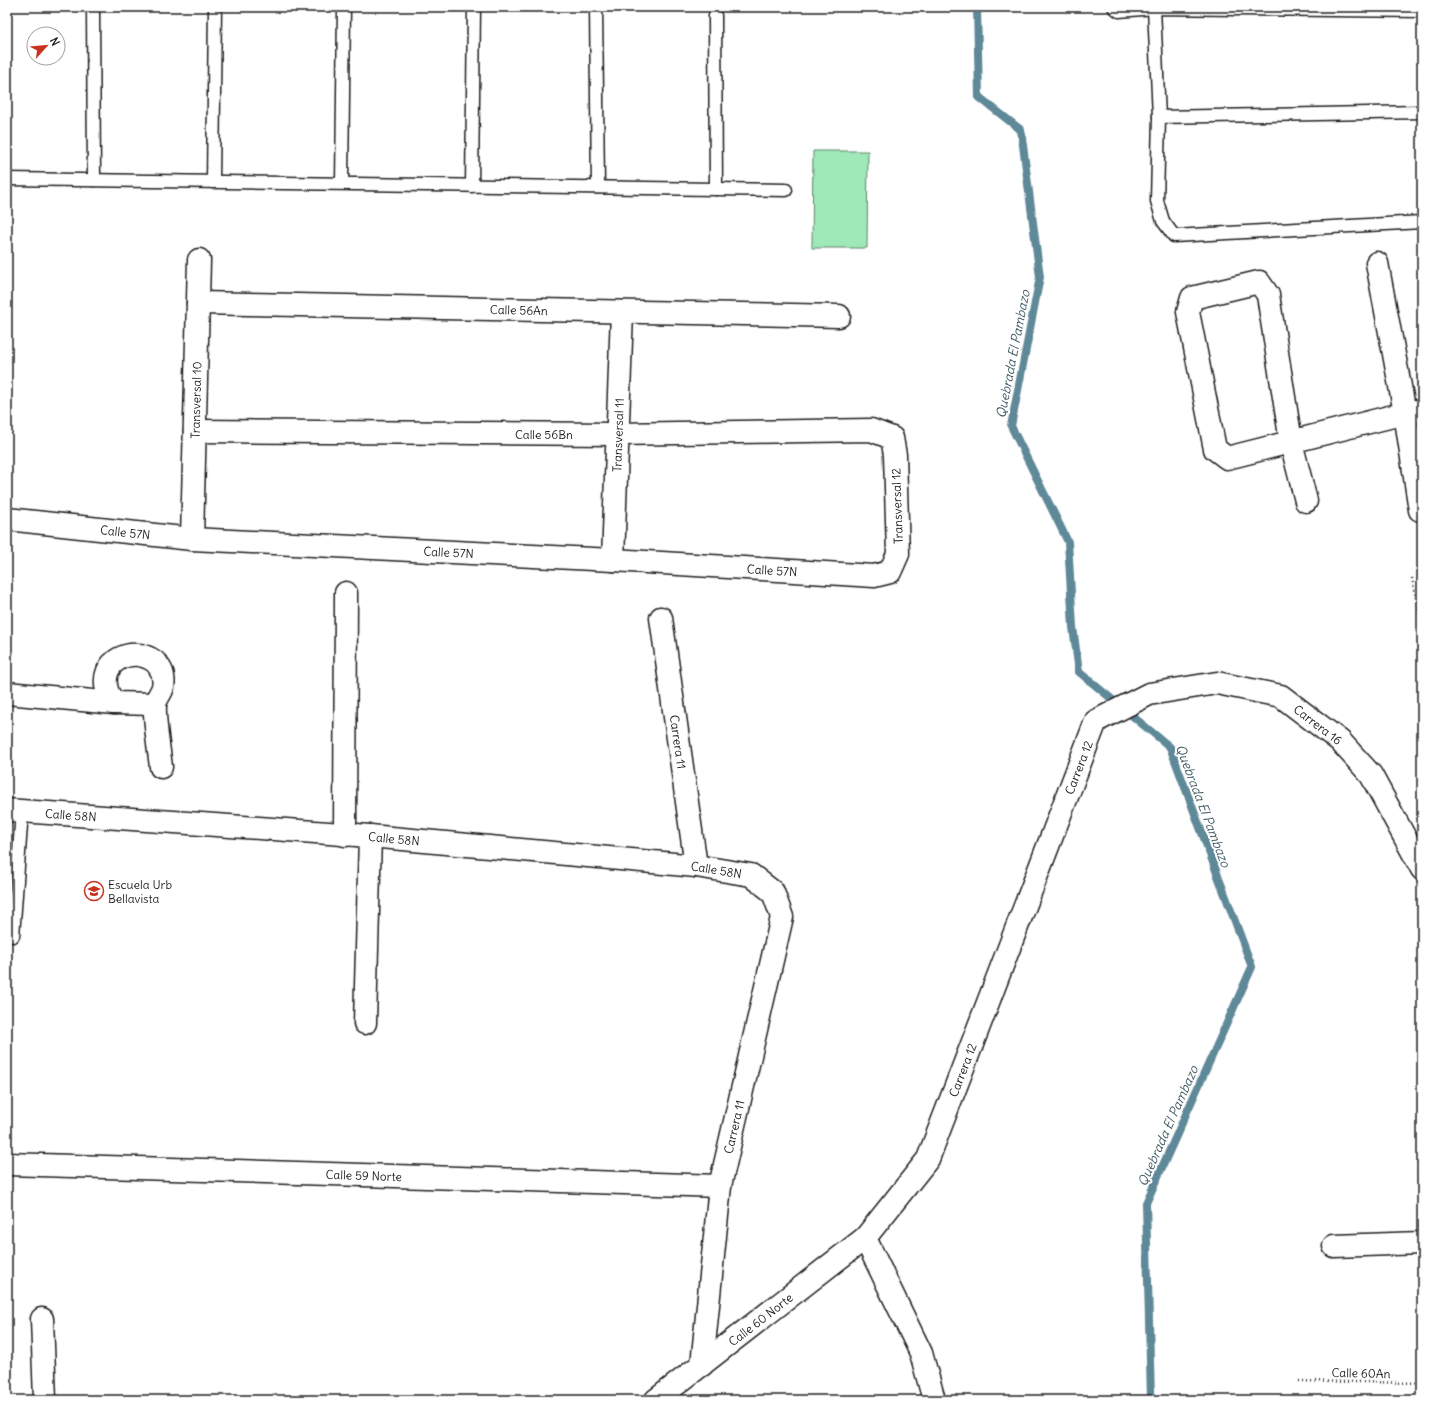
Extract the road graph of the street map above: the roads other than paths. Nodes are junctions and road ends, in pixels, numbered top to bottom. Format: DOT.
graph roads {
  1 [pos="93,7"];
  2 [pos="216,7"];
  3 [pos="344,7"];
  4 [pos="474,7"];
  5 [pos="596,7"];
  6 [pos="1114,7"];
  7 [pos="1154,8"];
  8 [pos="1422,11"];
  9 [pos="715,15"];
  10 [pos="1422,112"];
  11 [pos="1159,116"];
  12 [pos="7,179"];
  13 [pos="94,180"];
  14 [pos="214,182"];
  15 [pos="342,184"];
  16 [pos="472,186"];
  17 [pos="598,187"];
  18 [pos="716,189"];
  19 [pos="786,190"];
  20 [pos="1422,222"];
  21 [pos="199,260"];
  22 [pos="1377,263"];
  23 [pos="198,303"];
  24 [pos="622,312"];
  25 [pos="839,316"];
  26 [pos="1414,412"];
  27 [pos="195,431"];
  28 [pos="617,434"];
  29 [pos="892,438"];
  30 [pos="1291,442"];
  31 [pos="1306,501"];
  32 [pos="1420,510"];
  33 [pos="7,519"];
  34 [pos="192,539"];
  35 [pos="613,560"];
  36 [pos="890,572"];
  37 [pos="346,593"];
  38 [pos="661,618"];
  39 [pos="7,693"];
  40 [pos="114,703"];
  41 [pos="155,704"];
  42 [pos="1096,721"];
  43 [pos="161,767"];
  44 [pos="14,810"];
  45 [pos="345,834"];
  46 [pos="370,836"];
  47 [pos="696,866"];
  48 [pos="1422,869"];
  49 [pos="773,892"];
  50 [pos="14,936"];
  51 [pos="365,1023"];
  52 [pos="7,1164"];
  53 [pos="720,1186"];
  54 [pos="865,1238"];
  55 [pos="1422,1243"];
  56 [pos="1334,1246"];
  57 [pos="42,1319"];
  58 [pos="702,1365"];
  59 [pos="45,1400"];
  60 [pos="656,1400"];
  61 [pos="934,1400"];
  1 -- 13 [label="lane"];
  2 -- 14 [label="lane"];
  3 -- 15 [label="lane"];
  4 -- 16 [label="lane"];
  5 -- 17 [label="lane"];
  6 -- 7 [label="lane"];
  7 -- 8 [label="lane"];
  7 -- 11 [label="lane"];
  9 -- 18 [label="lane"];
  10 -- 11 [label="lane"];
  11 -- 20 [label="lane"];
  12 -- 13 [label="lane"];
  13 -- 14 [label="lane"];
  14 -- 15 [label="lane"];
  15 -- 16 [label="lane"];
  16 -- 17 [label="lane"];
  17 -- 18 [label="lane"];
  18 -- 19 [label="lane"];
  21 -- 23 [label="street, Transversal 10"];
  22 -- 26 [label="street"];
  23 -- 24 [label="street, Calle 56An"];
  23 -- 27 [label="street, Transversal 10"];
  24 -- 25 [label="street, Calle 56An"];
  24 -- 28 [label="street, Transversal 11"];
  26 -- 30 [label="street"];
  26 -- 32 [label="street"];
  27 -- 28 [label="street, Calle 56Bn"];
  27 -- 34 [label="street, Transversal 10"];
  28 -- 29 [label="street, Calle 56Bn"];
  28 -- 35 [label="street, Transversal 11"];
  29 -- 36 [label="street, Transversal 12"];
  30 -- 30 [label="street"];
  30 -- 31 [label="street"];
  33 -- 34 [label="street, Calle 57N"];
  34 -- 35 [label="street, Calle 57N"];
  35 -- 36 [label="street, Calle 57N"];
  37 -- 45 [label="street"];
  38 -- 47 [label="street, Carrera 11"];
  39 -- 40 [label="street"];
  40 -- 41 [label="street"];
  40 -- 41 [label="street"];
  41 -- 43 [label="street"];
  42 -- 48 [label="street, Carrera 16"];
  42 -- 54 [label="street, Carrera 12"];
  44 -- 45 [label="street, Calle 58N"];
  44 -- 50 [label="lane"];
  45 -- 46 [label="street, Calle 58N"];
  46 -- 47 [label="street, Calle 58N"];
  46 -- 51 [label="street"];
  47 -- 49 [label="street, Calle 58N"];
  49 -- 53 [label="street, Carrera 11"];
  52 -- 53 [label="street, Calle 59 Norte"];
  53 -- 58 [label="street, Carrera 11"];
  54 -- 58 [label="street, Calle 60 Norte"];
  54 -- 61 [label="street"];
  55 -- 56 [label="street"];
  57 -- 59 [label="street"];
  58 -- 60 [label="street, Calle 60 Norte"];
}
